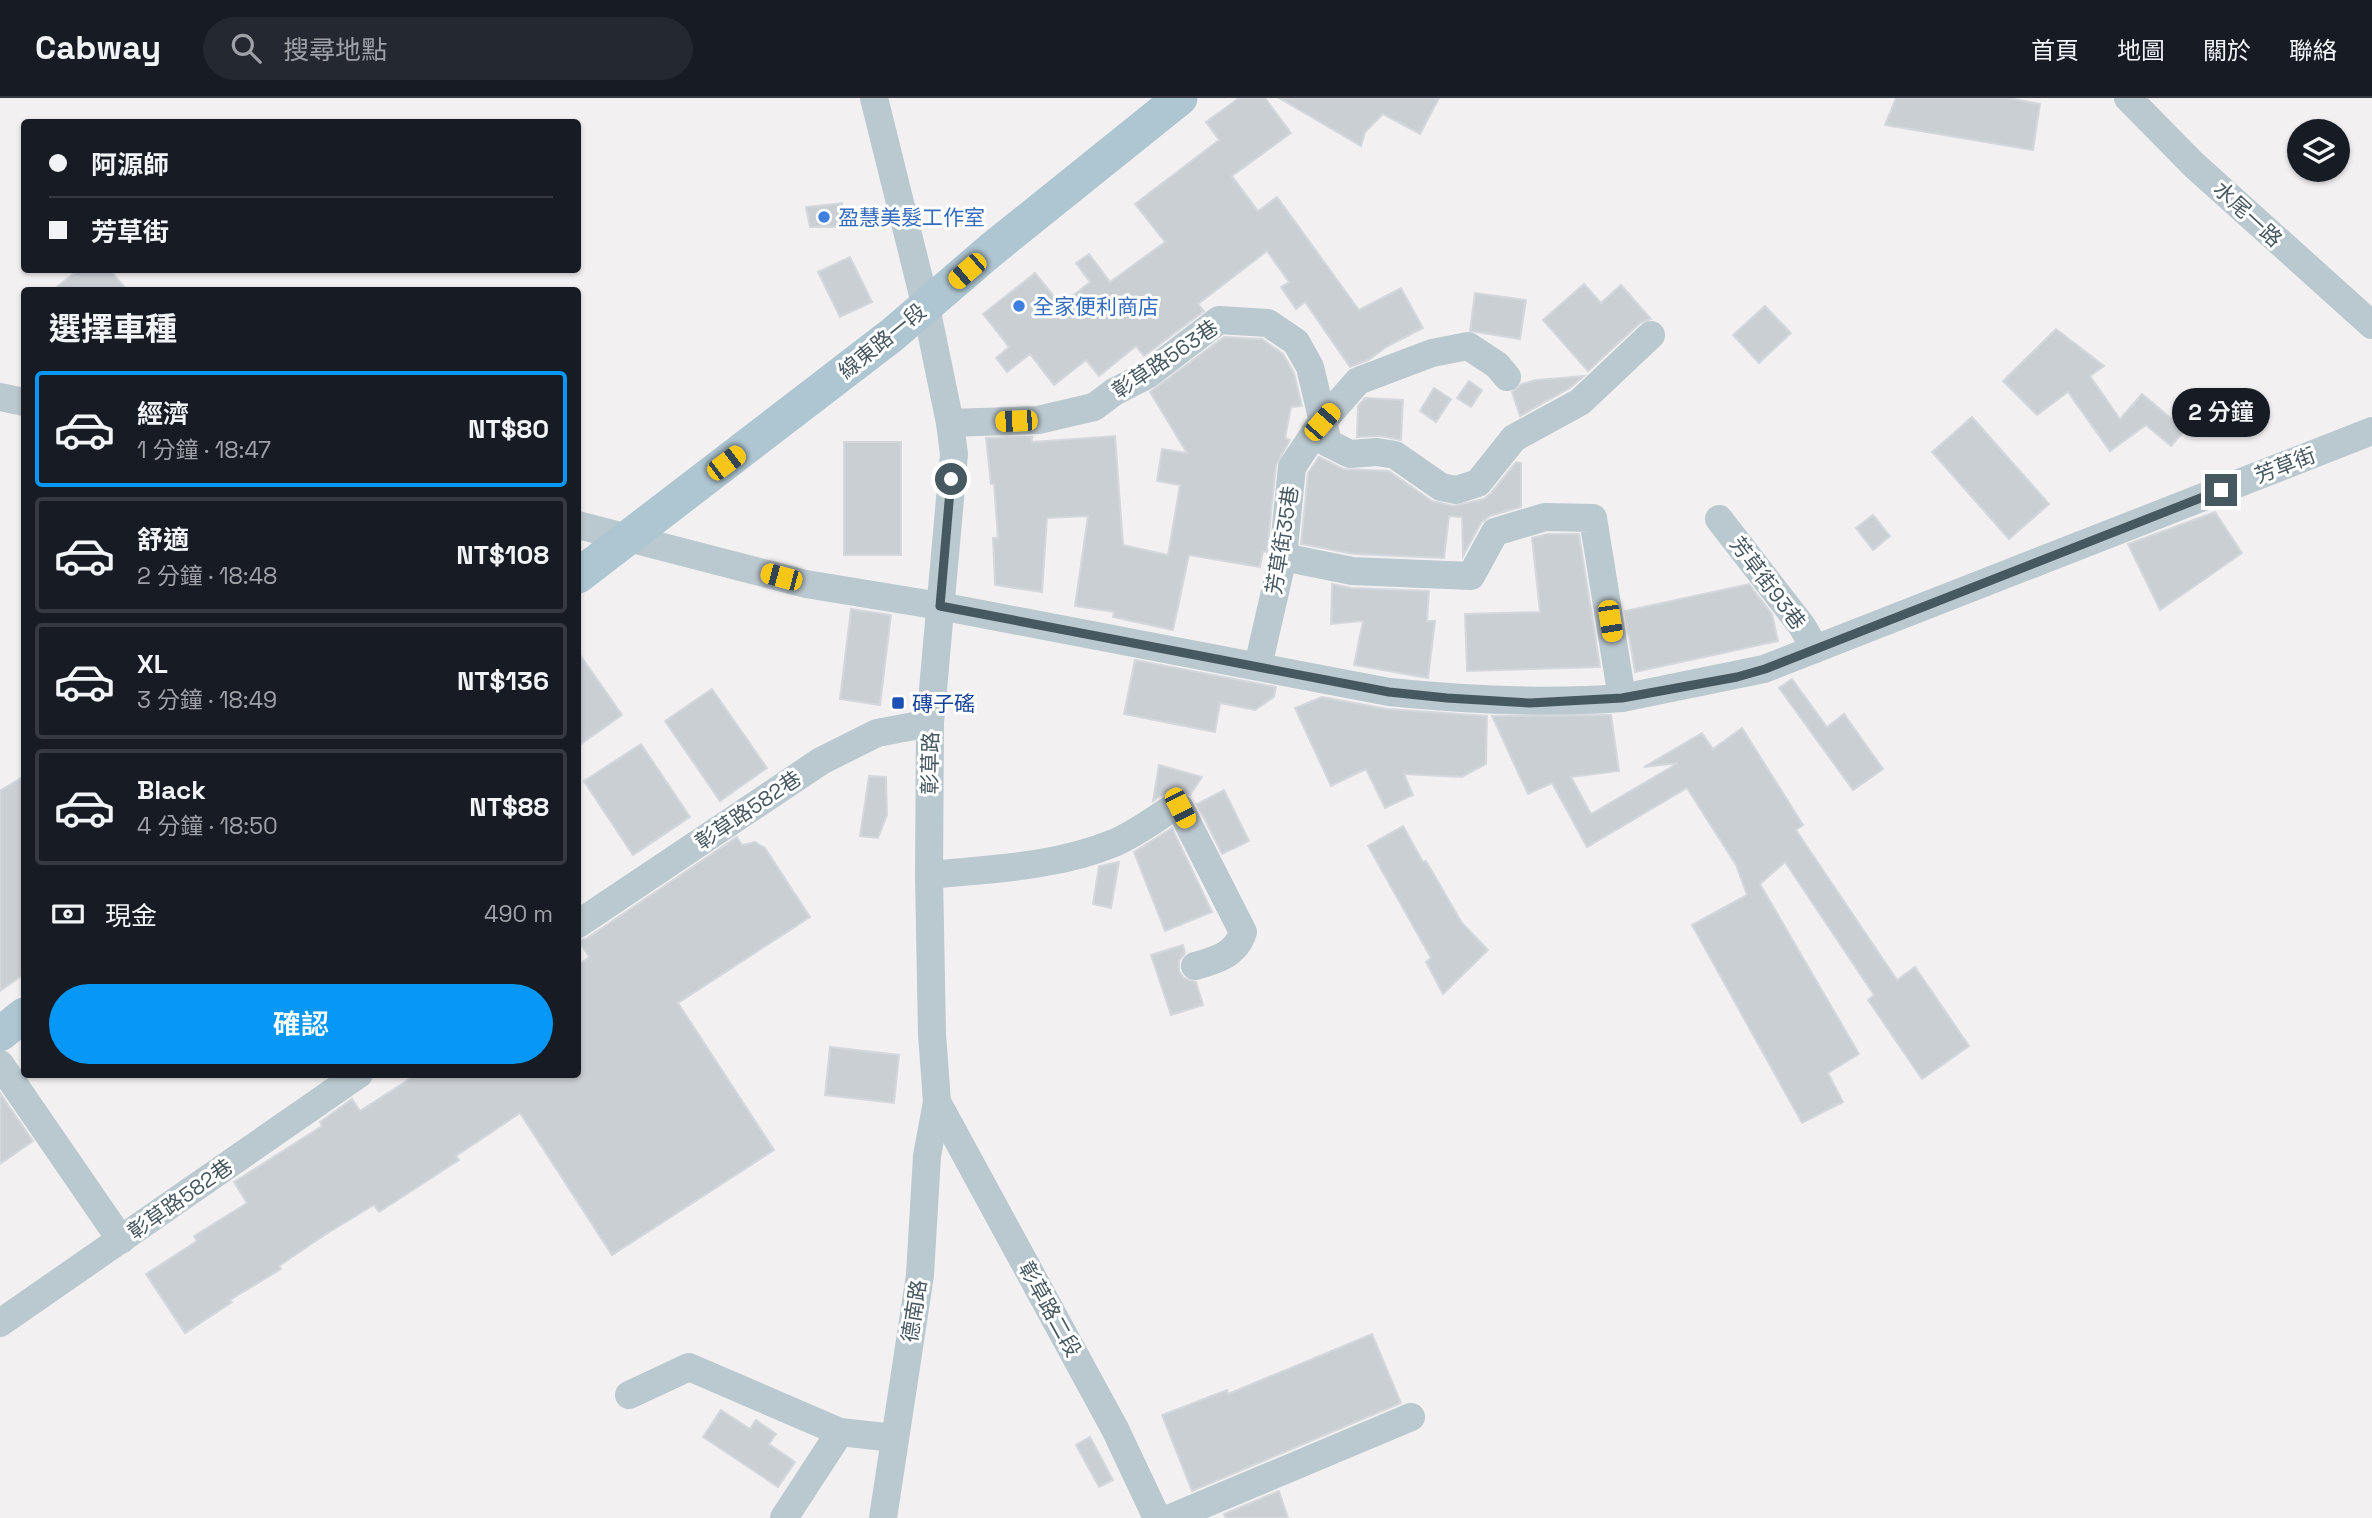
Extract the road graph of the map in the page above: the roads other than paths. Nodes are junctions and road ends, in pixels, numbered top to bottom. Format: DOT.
graph roads {
  1 [pos="874,98"];
  2 [pos="1180,98"];
  3 [pos="2128,98"];
  4 [pos="926,307"];
  5 [pos="2372,325"];
  6 [pos="1651,335"];
  7 [pos="1507,377"];
  8 [pos="0,397"];
  9 [pos="21,401"];
  10 [pos="1322,422"];
  11 [pos="950,423"];
  12 [pos="2372,431"];
  13 [pos="1719,519"];
  14 [pos="581,526"];
  15 [pos="628,536"];
  16 [pos="1283,557"];
  17 [pos="581,574"];
  18 [pos="940,606"];
  19 [pos="1815,649"];
  20 [pos="1258,666"];
  21 [pos="1622,698"];
  22 [pos="930,723"];
  23 [pos="929,875"];
  24 [pos="581,922"];
  25 [pos="1195,966"];
  26 [pos="21,1017"];
  27 [pos="0,1034"];
  28 [pos="0,1064"];
  29 [pos="353,1078"];
  30 [pos="937,1102"];
  31 [pos="121,1240"];
  32 [pos="0,1323"];
  33 [pos="629,1395"];
  34 [pos="1411,1417"];
  35 [pos="840,1432"];
  36 [pos="894,1438"];
  37 [pos="784,1518"];
  38 [pos="883,1518"];
  39 [pos="1157,1518"];
  40 [pos="1171,1518"];
  1 -- 4 [label="street, 彰草路"];
  2 -- 4 [label="main road, 線東路一段"];
  3 -- 5 [label="street, 水尾一路"];
  4 -- 11 [label="street, 彰草路"];
  4 -- 15 [label="main road, 線東路一段"];
  6 -- 10 [label="street, 彰草路563巷"];
  7 -- 10 [label="street, 芳草街35巷"];
  8 -- 9 [label="street"];
  10 -- 11 [label="street, 彰草路563巷"];
  10 -- 16 [label="street, 芳草街35巷"];
  11 -- 18 [label="street, 彰草路"];
  12 -- 19 [label="street, 芳草街"];
  13 -- 19 [label="street, 芳草街93巷"];
  14 -- 15 [label="street, 芳草街"];
  15 -- 17 [label="main road, 線東路一段"];
  15 -- 18 [label="street, 芳草街"];
  16 -- 20 [label="street, 芳草街35巷"];
  16 -- 21 [label="street"];
  18 -- 20 [label="street, 芳草街"];
  18 -- 22 [label="street, 彰草路"];
  19 -- 21 [label="street, 芳草街"];
  20 -- 21 [label="street, 芳草街"];
  22 -- 23 [label="street, 彰草路"];
  22 -- 24 [label="street, 彰草路582巷"];
  23 -- 25 [label="street"];
  23 -- 30 [label="street, 彰草路"];
  26 -- 27 [label="main road"];
  28 -- 31 [label="street"];
  29 -- 31 [label="street, 彰草路582巷"];
  30 -- 36 [label="street, 德南路"];
  30 -- 39 [label="street, 彰草路二段"];
  31 -- 32 [label="street, 彰草路582巷"];
  33 -- 35 [label="street"];
  34 -- 40 [label="street"];
  35 -- 36 [label="street"];
  35 -- 37 [label="street"];
  36 -- 38 [label="street, 德南路"];
}
